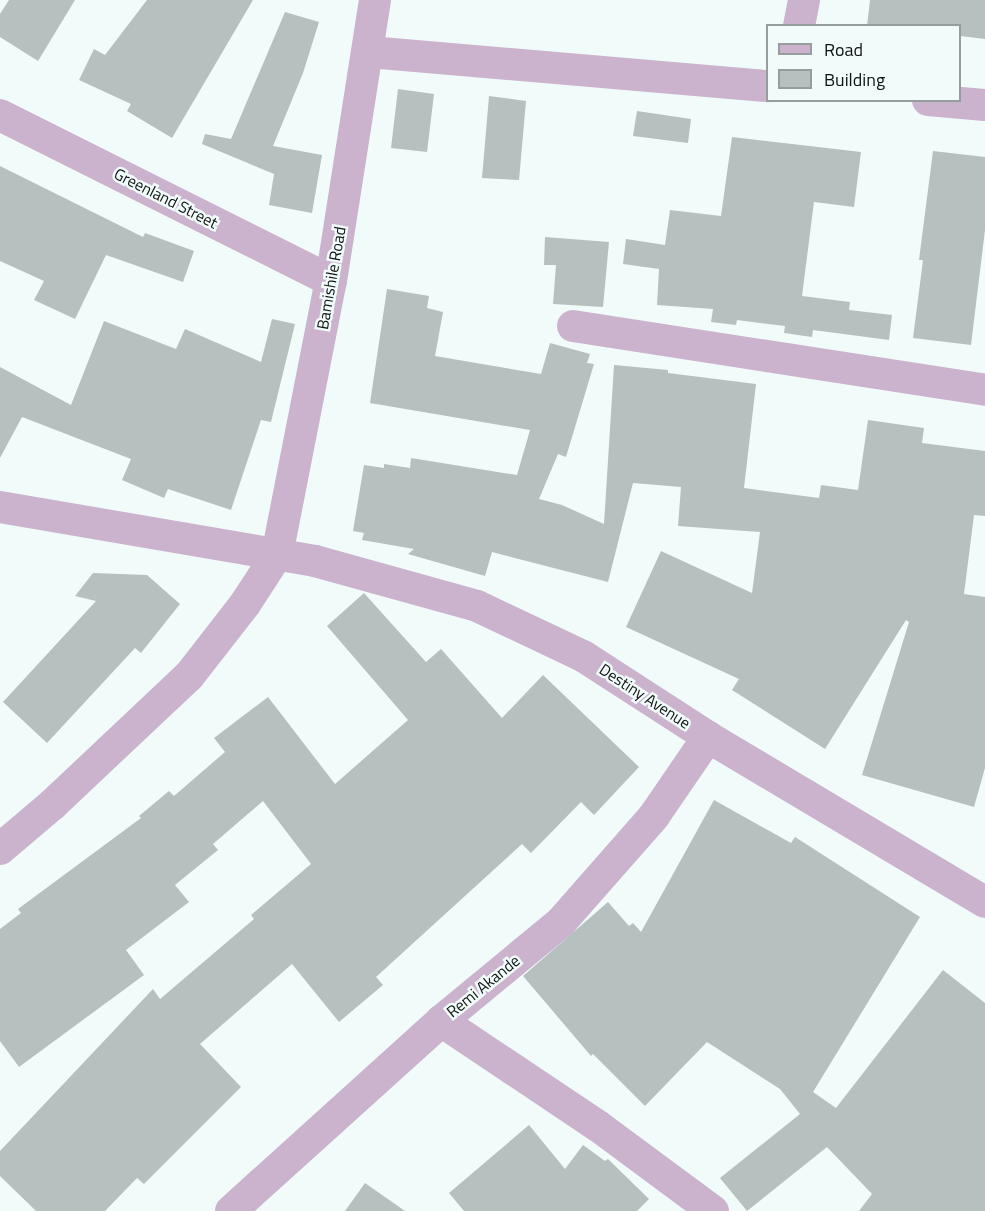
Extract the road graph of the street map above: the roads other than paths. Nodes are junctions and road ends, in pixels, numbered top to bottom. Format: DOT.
graph roads {
  1 [pos="375,0"];
  2 [pos="804,0"];
  3 [pos="799,24"];
  4 [pos="369,52"];
  5 [pos="766,86"];
  6 [pos="951,102"];
  7 [pos="985,105"];
  8 [pos="0,115"];
  9 [pos="331,281"];
  10 [pos="573,326"];
  11 [pos="985,390"];
  12 [pos="0,507"];
  13 [pos="277,555"];
  14 [pos="708,737"];
  15 [pos="0,849"];
  16 [pos="985,902"];
  17 [pos="441,1021"];
  18 [pos="231,1211"];
  19 [pos="713,1211"];
  1 -- 4 [label="street, Bamishile Road"];
  2 -- 3 [label="street"];
  4 -- 5 [label="street"];
  4 -- 9 [label="street, Bamishile Road"];
  6 -- 7 [label="street"];
  8 -- 9 [label="street, Greenland Street"];
  9 -- 13 [label="street, Bamishile Road"];
  10 -- 11 [label="street"];
  12 -- 13 [label="street, Destiny Avenue"];
  13 -- 14 [label="street, Destiny Avenue"];
  13 -- 15 [label="street"];
  14 -- 16 [label="street, Destiny Avenue"];
  14 -- 17 [label="street, Remi Akande"];
  17 -- 18 [label="street, Remi Akande"];
  17 -- 19 [label="street"];
}
